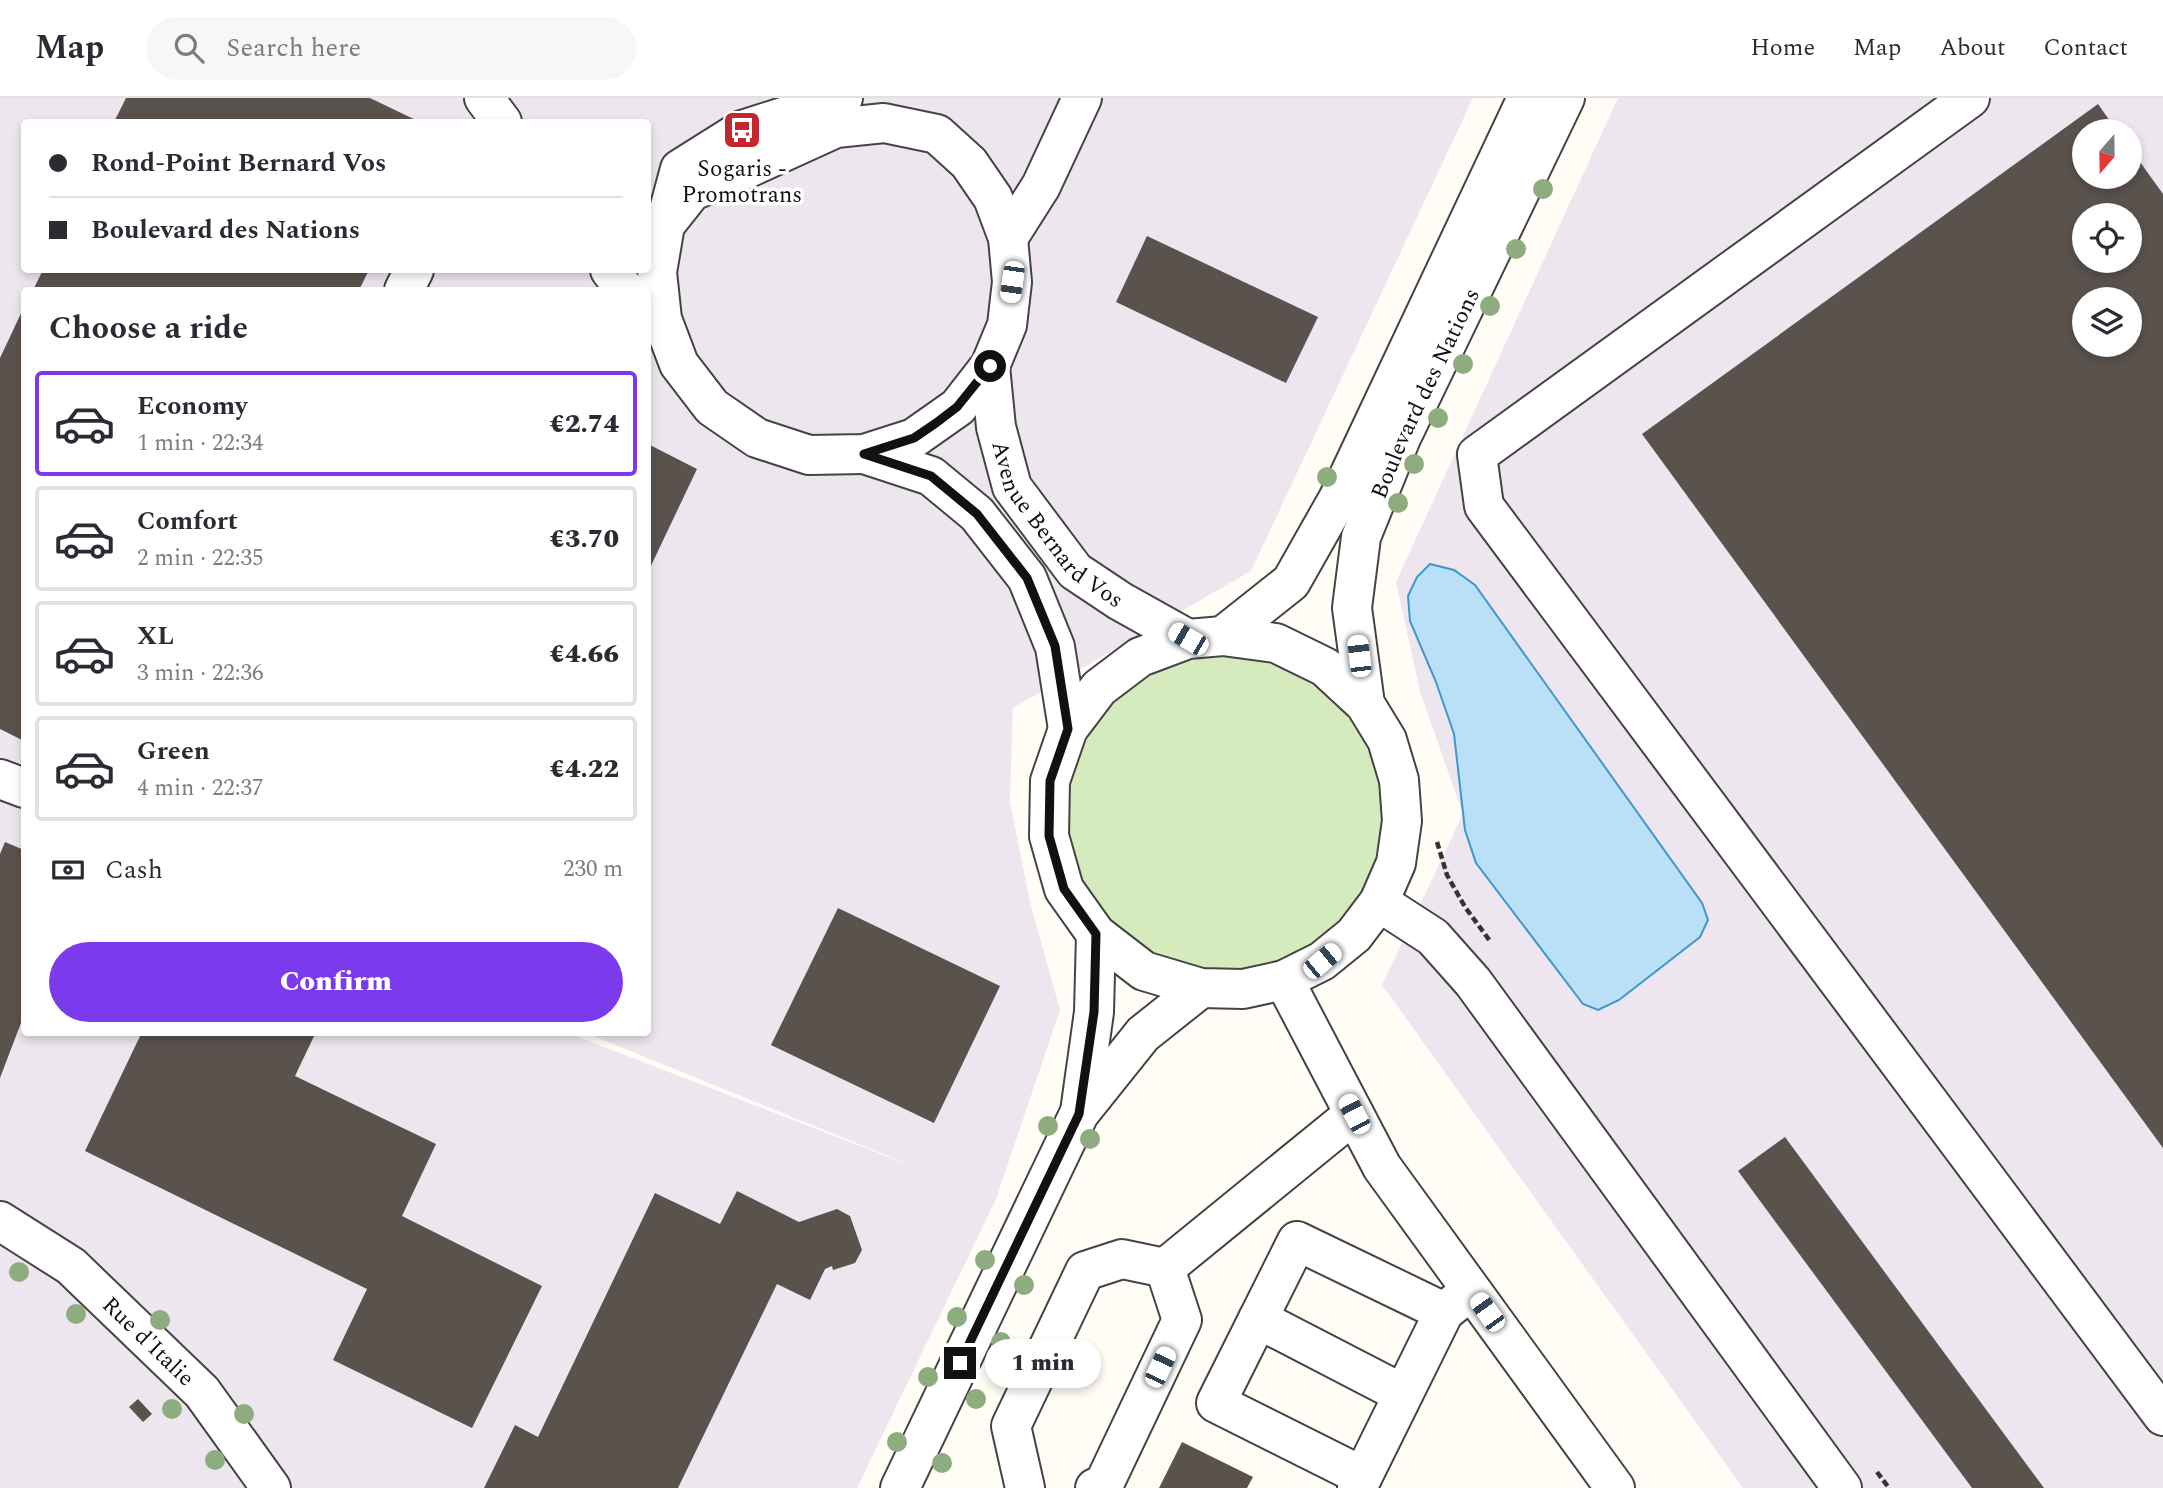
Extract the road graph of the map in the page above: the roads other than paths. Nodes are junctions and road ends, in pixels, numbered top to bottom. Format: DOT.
graph roads {
  1 [pos="843,98"];
  2 [pos="890,98"];
  3 [pos="912,98"];
  4 [pos="1082,98"];
  5 [pos="1527,98"];
  6 [pos="1564,98"];
  7 [pos="1970,98"];
  8 [pos="937,134"];
  9 [pos="665,225"];
  10 [pos="1008,238"];
  11 [pos="651,325"];
  12 [pos="679,364"];
  13 [pos="990,366"];
  14 [pos="864,454"];
  15 [pos="1205,637"];
  16 [pos="1365,704"];
  17 [pos="1068,729"];
  18 [pos="0,779"];
  19 [pos="21,787"];
  20 [pos="1379,902"];
  21 [pos="1096,934"];
  22 [pos="1284,980"];
  23 [pos="1201,988"];
  24 [pos="1079,1114"];
  25 [pos="1354,1114"];
  26 [pos="0,1221"];
  27 [pos="1165,1268"];
  28 [pos="1457,1301"];
  29 [pos="1258,1319"];
  30 [pos="1403,1394"];
  31 [pos="2163,1416"];
  32 [pos="1360,1482"];
  33 [pos="271,1488"];
  34 [pos="900,1488"];
  35 [pos="1025,1488"];
  36 [pos="1095,1488"];
  37 [pos="1615,1488"];
  38 [pos="1842,1488"];
  1 -- 9 [label="street"];
  2 -- 8 [label="street"];
  3 -- 8 [label="street"];
  4 -- 10 [label="street"];
  5 -- 15 [label="street, Boulevard des Nations"];
  6 -- 16 [label="street, Boulevard des Nations"];
  7 -- 31 [label="street"];
  8 -- 9 [label="street"];
  8 -- 10 [label="street"];
  9 -- 12 [label="street"];
  10 -- 13 [label="street"];
  11 -- 12 [label="street"];
  12 -- 14 [label="street"];
  13 -- 14 [label="street"];
  13 -- 15 [label="street, Avenue Bernard Vos"];
  14 -- 17 [label="street"];
  15 -- 16 [label="street"];
  15 -- 17 [label="street"];
  16 -- 20 [label="street"];
  17 -- 21 [label="street"];
  18 -- 19 [label="street"];
  20 -- 22 [label="street"];
  20 -- 38 [label="street"];
  21 -- 23 [label="street"];
  21 -- 24 [label="street"];
  22 -- 23 [label="street"];
  22 -- 25 [label="street"];
  23 -- 24 [label="street"];
  24 -- 34 [label="street"];
  25 -- 27 [label="street"];
  25 -- 28 [label="street"];
  26 -- 33 [label="street, Rue d'Italie"];
  27 -- 35 [label="street"];
  27 -- 36 [label="street"];
  28 -- 29 [label="street"];
  28 -- 30 [label="street"];
  28 -- 37 [label="street"];
  29 -- 30 [label="street"];
  29 -- 32 [label="street"];
  30 -- 32 [label="street"];
}
